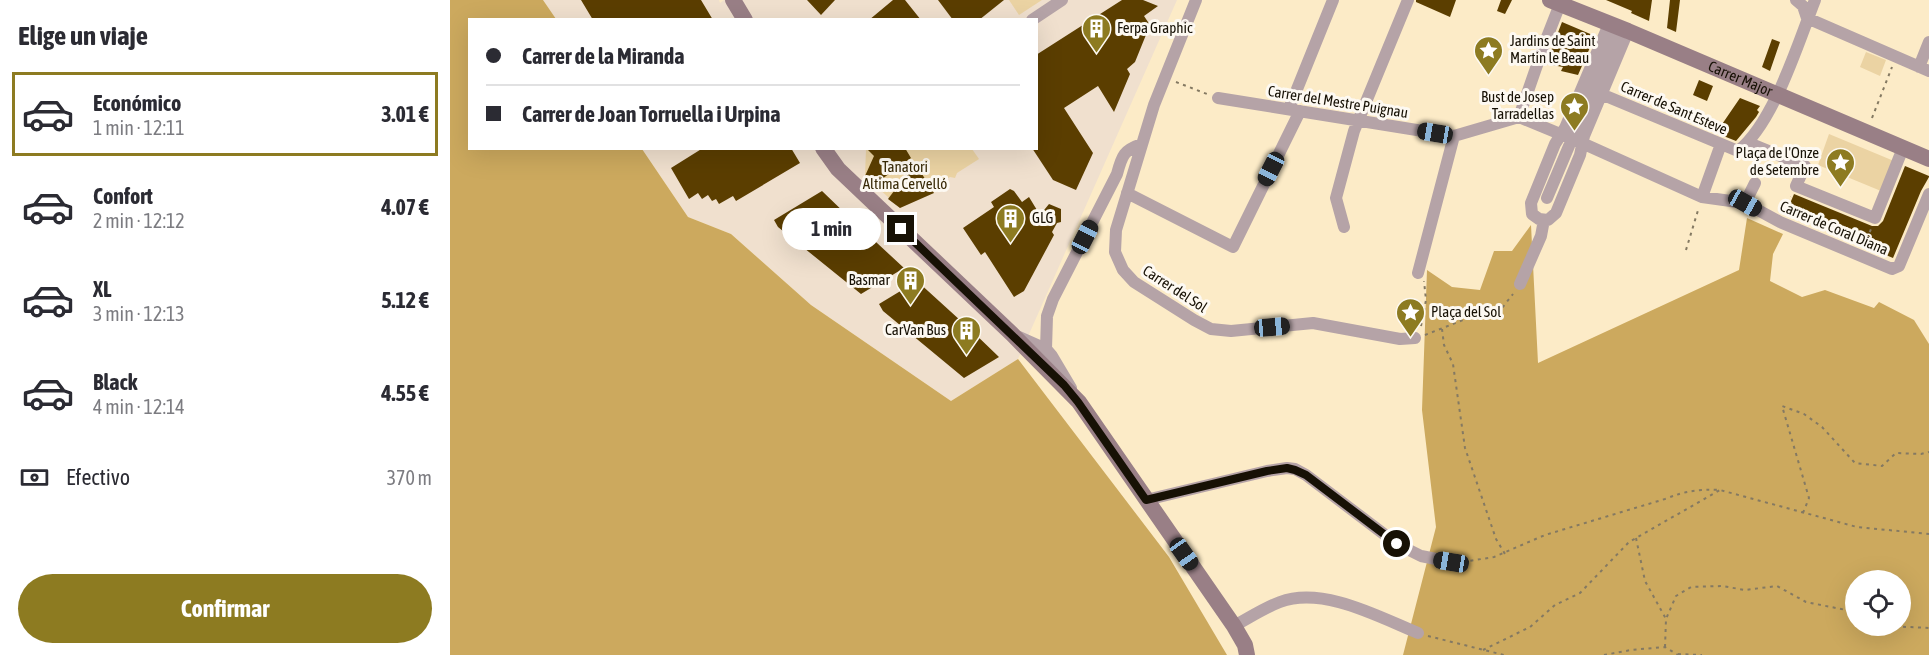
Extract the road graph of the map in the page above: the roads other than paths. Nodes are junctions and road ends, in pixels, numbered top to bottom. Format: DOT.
graph roads {
  1 [pos="733,0"];
  2 [pos="1062,0"];
  3 [pos="1196,0"];
  4 [pos="1334,0"];
  5 [pos="1408,0"];
  6 [pos="1796,0"];
  7 [pos="1815,0"];
  8 [pos="1555,2"];
  9 [pos="744,18"];
  10 [pos="1035,18"];
  11 [pos="1808,18"];
  12 [pos="1615,35"];
  13 [pos="1929,42"];
  14 [pos="1924,69"];
  15 [pos="1601,94"];
  16 [pos="1778,95"];
  17 [pos="1218,98"];
  18 [pos="1295,110"];
  19 [pos="1519,117"];
  20 [pos="1358,121"];
  21 [pos="1454,136"];
  22 [pos="1571,140"];
  23 [pos="1142,144"];
  24 [pos="1721,144"];
  25 [pos="1753,145"];
  26 [pos="1904,148"];
  27 [pos="827,150"];
  28 [pos="1929,159"];
  29 [pos="1755,183"];
  30 [pos="1127,193"];
  31 [pos="1929,194"];
  32 [pos="1702,197"];
  33 [pos="1547,198"];
  34 [pos="1745,203"];
  35 [pos="1544,220"];
  36 [pos="1344,227"];
  37 [pos="1418,273"];
  38 [pos="1520,284"];
  39 [pos="1012,334"];
  40 [pos="1415,338"];
  41 [pos="1047,349"];
  42 [pos="1078,402"];
  43 [pos="1146,500"];
  44 [pos="1451,562"];
  45 [pos="1234,626"];
  46 [pos="1419,633"];
  47 [pos="1247,655"];
  1 -- 9 [label="street"];
  2 -- 10 [label="street"];
  3 -- 23 [label="street, Carrer del Sol"];
  4 -- 18 [label="street"];
  5 -- 20 [label="street"];
  6 -- 11 [label="street"];
  7 -- 11 [label="street"];
  8 -- 12 [label="street, Carrer Major"];
  8 -- 19 [label="street"];
  11 -- 14 [label="street"];
  11 -- 16 [label="street"];
  12 -- 15 [label="street"];
  12 -- 16 [label="street, Carrer Major"];
  12 -- 22 [label="street"];
  13 -- 14 [label="street"];
  15 -- 22 [label="street"];
  15 -- 24 [label="street, Carrer de Sant Esteve"];
  16 -- 25 [label="street"];
  16 -- 26 [label="street, Carrer Major"];
  17 -- 18 [label="street, Carrer del Mestre Puignau"];
  18 -- 20 [label="street, Carrer del Mestre Puignau"];
  18 -- 30 [label="street"];
  19 -- 21 [label="street"];
  19 -- 22 [label="street, Carrer de Coral Diana"];
  20 -- 21 [label="street, Carrer del Mestre Puignau"];
  20 -- 36 [label="street"];
  21 -- 37 [label="street"];
  22 -- 32 [label="street, Carrer de Coral Diana"];
  22 -- 33 [label="street"];
  22 -- 35 [label="street"];
  22 -- 35 [label="street"];
  23 -- 30 [label="street, Carrer del Sol"];
  23 -- 41 [label="street"];
  24 -- 25 [label="street, Carrer de Sant Esteve"];
  24 -- 32 [label="street"];
  25 -- 26 [label="street"];
  26 -- 28 [label="street, Carrer Major"];
  27 -- 39 [label="street"];
  29 -- 34 [label="street"];
  30 -- 40 [label="street, Carrer del Sol"];
  31 -- 34 [label="street, Carrer de Coral Diana"];
  32 -- 34 [label="street, Carrer de Coral Diana"];
  35 -- 38 [label="street"];
  39 -- 41 [label="street"];
  39 -- 42 [label="street"];
  41 -- 42 [label="street"];
  42 -- 43 [label="street"];
  43 -- 44 [label="street"];
  43 -- 45 [label="street"];
  45 -- 46 [label="street"];
  45 -- 47 [label="street"];
}
